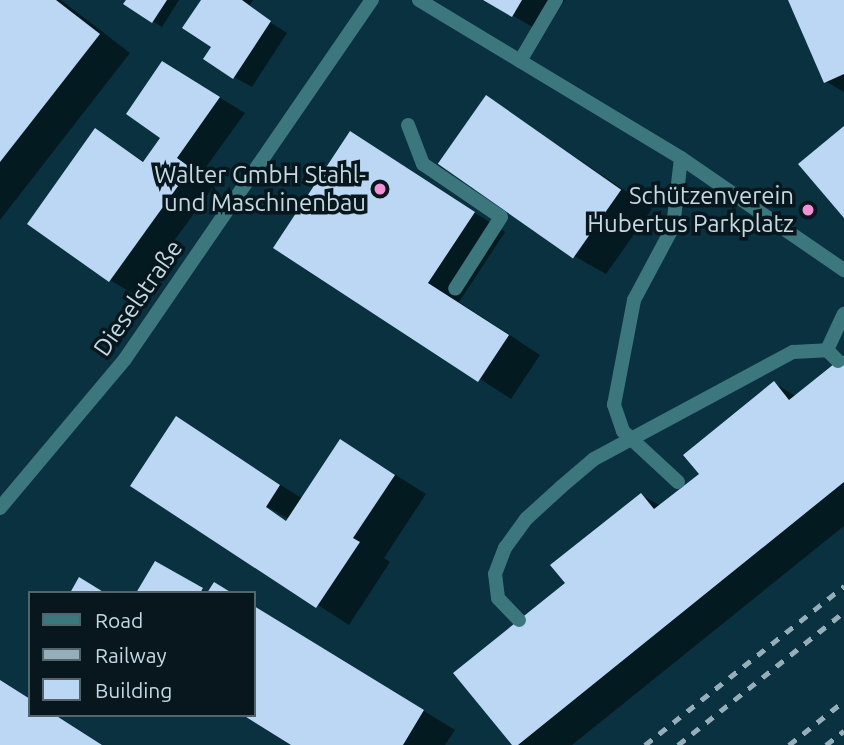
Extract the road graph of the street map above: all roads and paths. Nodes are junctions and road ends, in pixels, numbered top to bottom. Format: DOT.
graph roads {
  1 [pos="372,0"];
  2 [pos="419,0"];
  3 [pos="556,0"];
  4 [pos="520,61"];
  5 [pos="408,125"];
  6 [pos="681,158"];
  7 [pos="844,270"];
  8 [pos="455,289"];
  9 [pos="844,314"];
  10 [pos="827,350"];
  11 [pos="838,361"];
  12 [pos="633,440"];
  13 [pos="678,482"];
  14 [pos="0,508"];
  15 [pos="519,620"];
  1 -- 14 [label="street, Dieselstraße"];
  2 -- 4 [label="street"];
  3 -- 4 [label="street"];
  4 -- 6 [label="street"];
  5 -- 8 [label="street"];
  6 -- 7 [label="street"];
  6 -- 12 [label="street"];
  9 -- 10 [label="street"];
  10 -- 11 [label="street"];
  10 -- 12 [label="street"];
  12 -- 13 [label="street"];
  12 -- 15 [label="street"];
}
